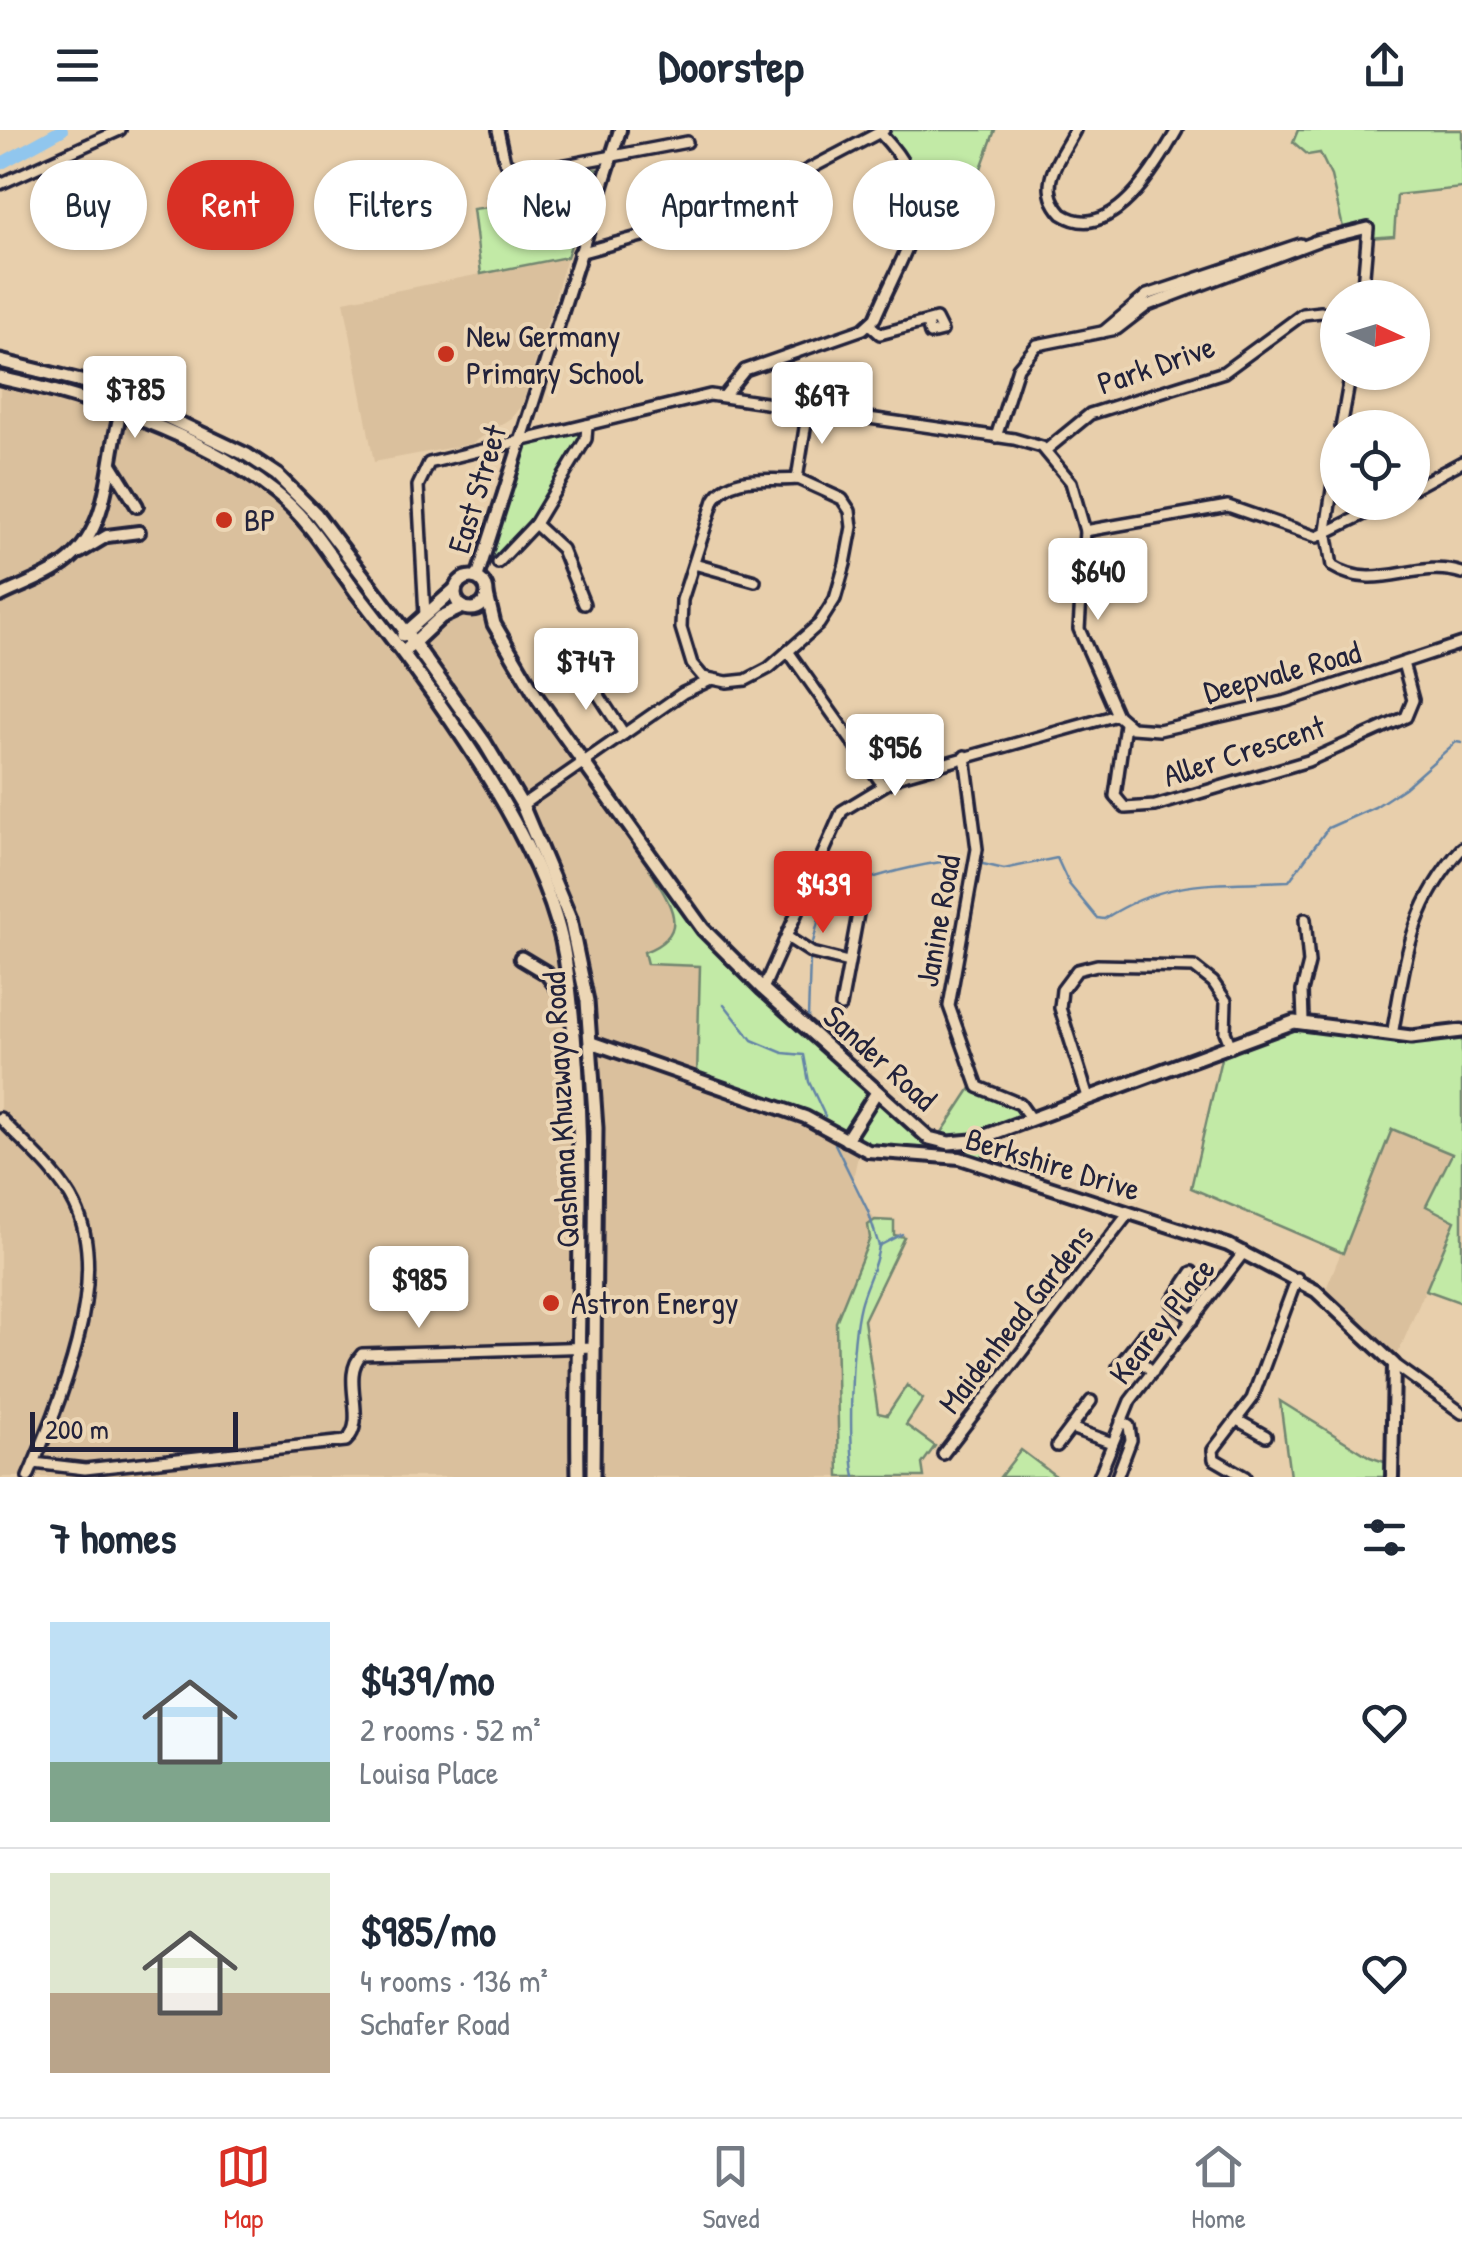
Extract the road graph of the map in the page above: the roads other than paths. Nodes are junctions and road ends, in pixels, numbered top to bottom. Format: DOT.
graph roads {
  1 [pos="120,130"];
  2 [pos="498,130"];
  3 [pos="620,130"];
  4 [pos="1075,130"];
  5 [pos="1177,130"];
  6 [pos="882,131"];
  7 [pos="686,142"];
  8 [pos="610,158"];
  9 [pos="0,184"];
  10 [pos="579,253"];
  11 [pos="1365,280"];
  12 [pos="1320,315"];
  13 [pos="927,324"];
  14 [pos="870,325"];
  15 [pos="0,361"];
  16 [pos="0,378"];
  17 [pos="724,396"];
  18 [pos="126,398"];
  19 [pos="808,409"];
  20 [pos="120,412"];
  21 [pos="587,425"];
  22 [pos="996,436"];
  23 [pos="518,441"];
  24 [pos="1046,450"];
  25 [pos="1462,462"];
  26 [pos="111,463"];
  27 [pos="797,479"];
  28 [pos="1430,480"];
  29 [pos="137,506"];
  30 [pos="1328,520"];
  31 [pos="1355,520"];
  32 [pos="1375,520"];
  33 [pos="535,524"];
  34 [pos="1377,525"];
  35 [pos="1085,531"];
  36 [pos="139,532"];
  37 [pos="1326,535"];
  38 [pos="69,560"];
  39 [pos="498,563"];
  40 [pos="694,564"];
  41 [pos="1462,573"];
  42 [pos="477,578"];
  43 [pos="756,581"];
  44 [pos="455,588"];
  45 [pos="488,595"];
  46 [pos="0,596"];
  47 [pos="584,604"];
  48 [pos="468,608"];
  49 [pos="425,615"];
  50 [pos="494,624"];
  51 [pos="405,642"];
  52 [pos="1462,643"];
  53 [pos="788,651"];
  54 [pos="1403,663"];
  55 [pos="692,664"];
  56 [pos="583,671"];
  57 [pos="711,680"];
  58 [pos="683,693"];
  59 [pos="1111,701"];
  60 [pos="1117,715"];
  61 [pos="1100,718"];
  62 [pos="1125,724"];
  63 [pos="624,734"];
  64 [pos="965,756"];
  65 [pos="582,764"];
  66 [pos="882,784"];
  67 [pos="522,804"];
  68 [pos="1462,848"];
  69 [pos="858,914"];
  70 [pos="1305,919"];
  71 [pos="787,937"];
  72 [pos="520,958"];
  73 [pos="848,962"];
  74 [pos="763,989"];
  75 [pos="569,1004"];
  76 [pos="841,1006"];
  77 [pos="1303,1021"];
  78 [pos="1462,1032"];
  79 [pos="1392,1035"];
  80 [pos="590,1042"];
  81 [pos="1231,1047"];
  82 [pos="876,1093"];
  83 [pos="1088,1097"];
  84 [pos="0,1118"];
  85 [pos="1030,1118"];
  86 [pos="846,1140"];
  87 [pos="1128,1214"];
  88 [pos="1244,1252"];
  89 [pos="1192,1272"];
  90 [pos="1296,1278"];
  91 [pos="1192,1320"];
  92 [pos="1144,1334"];
  93 [pos="595,1346"];
  94 [pos="578,1347"];
  95 [pos="1130,1352"];
  96 [pos="1394,1364"];
  97 [pos="1118,1367"];
  98 [pos="1153,1372"];
  99 [pos="1091,1401"];
  100 [pos="1462,1413"];
  101 [pos="1121,1420"];
  102 [pos="1239,1421"];
  103 [pos="1071,1428"];
  104 [pos="1266,1436"];
  105 [pos="1112,1443"];
  106 [pos="1058,1446"];
  107 [pos="943,1454"];
  108 [pos="34,1462"];
  109 [pos="28,1477"];
  110 [pos="578,1477"];
  111 [pos="593,1477"];
  112 [pos="1099,1477"];
  113 [pos="1117,1477"];
  114 [pos="1245,1477"];
  115 [pos="1392,1477"];
  1 -- 9 [label="street"];
  2 -- 8 [label="street"];
  3 -- 8 [label="street, East Street"];
  4 -- 5 [label="street"];
  6 -- 10 [label="street"];
  6 -- 14 [label="street"];
  7 -- 8 [label="street"];
  8 -- 10 [label="street, East Street"];
  10 -- 23 [label="street, East Street"];
  11 -- 22 [label="street"];
  12 -- 24 [label="street, Park Drive"];
  13 -- 14 [label="street"];
  14 -- 17 [label="street"];
  15 -- 18 [label="main road, Qashana Khuzwayo Road"];
  16 -- 20 [label="main road, Qashana Khuzwayo Road"];
  17 -- 19 [label="street"];
  17 -- 21 [label="street"];
  18 -- 20 [label="street"];
  18 -- 51 [label="main road, Qashana Khuzwayo Road"];
  19 -- 22 [label="street"];
  19 -- 27 [label="street"];
  20 -- 26 [label="street"];
  20 -- 51 [label="main road, Qashana Khuzwayo Road"];
  21 -- 23 [label="street"];
  21 -- 33 [label="street"];
  22 -- 24 [label="street"];
  23 -- 42 [label="street, East Street"];
  23 -- 49 [label="street"];
  24 -- 35 [label="street"];
  25 -- 28 [label="street"];
  26 -- 29 [label="street"];
  26 -- 38 [label="street"];
  27 -- 40 [label="street"];
  27 -- 53 [label="street"];
  30 -- 37 [label="street"];
  31 -- 37 [label="street"];
  32 -- 34 [label="street"];
  33 -- 39 [label="street"];
  33 -- 47 [label="street"];
  35 -- 37 [label="street"];
  35 -- 59 [label="street"];
  36 -- 38 [label="street"];
  37 -- 41 [label="street"];
  38 -- 46 [label="street"];
  40 -- 43 [label="street"];
  40 -- 55 [label="street"];
  42 -- 44 [label="main road"];
  42 -- 45 [label="main road"];
  44 -- 48 [label="main road"];
  44 -- 49 [label="main road"];
  45 -- 48 [label="main road"];
  45 -- 50 [label="main road, Sander Road"];
  48 -- 50 [label="main road, Sander Road"];
  48 -- 51 [label="main road"];
  49 -- 51 [label="main road"];
  50 -- 65 [label="main road, Sander Road"];
  51 -- 67 [label="main road, Qashana Khuzwayo Road"];
  51 -- 75 [label="main road, Qashana Khuzwayo Road"];
  52 -- 54 [label="street, Deepvale Road"];
  53 -- 57 [label="street"];
  53 -- 66 [label="street"];
  54 -- 62 [label="street, Deepvale Road"];
  54 -- 62 [label="street, Aller Crescent"];
  55 -- 57 [label="street"];
  55 -- 58 [label="street"];
  56 -- 63 [label="street"];
  57 -- 58 [label="street"];
  58 -- 63 [label="street"];
  59 -- 60 [label="street"];
  59 -- 61 [label="street"];
  60 -- 61 [label="street"];
  60 -- 62 [label="street"];
  61 -- 64 [label="street"];
  63 -- 65 [label="street"];
  64 -- 66 [label="street"];
  64 -- 85 [label="street, Janine Road"];
  65 -- 67 [label="street"];
  65 -- 74 [label="main road, Sander Road"];
  66 -- 71 [label="street"];
  67 -- 80 [label="main road, Qashana Khuzwayo Road"];
  68 -- 79 [label="street"];
  69 -- 73 [label="street"];
  70 -- 77 [label="street"];
  71 -- 73 [label="street"];
  71 -- 74 [label="street"];
  72 -- 75 [label="main road"];
  73 -- 76 [label="street"];
  74 -- 82 [label="main road, Sander Road"];
  75 -- 94 [label="main road, Qashana Khuzwayo Road"];
  77 -- 79 [label="main road, Sander Road"];
  77 -- 81 [label="main road, Sander Road"];
  78 -- 79 [label="main road, Sander Road"];
  80 -- 86 [label="street, Berkshire Drive"];
  80 -- 93 [label="main road, Qashana Khuzwayo Road"];
  81 -- 83 [label="main road, Sander Road"];
  81 -- 83 [label="street"];
  82 -- 85 [label="main road, Sander Road"];
  82 -- 86 [label="street"];
  83 -- 85 [label="main road, Sander Road"];
  84 -- 108 [label="street"];
  86 -- 87 [label="street, Berkshire Drive"];
  87 -- 88 [label="street, Berkshire Drive"];
  87 -- 107 [label="street, Maidenhead Gardens"];
  88 -- 90 [label="street, Berkshire Drive"];
  88 -- 91 [label="street, Kearey Place"];
  89 -- 91 [label="street"];
  90 -- 96 [label="street, Berkshire Drive"];
  90 -- 102 [label="street"];
  91 -- 98 [label="street, Kearey Place"];
  92 -- 95 [label="street"];
  93 -- 94 [label="street"];
  93 -- 111 [label="main road, Qashana Khuzwayo Road"];
  94 -- 108 [label="street"];
  94 -- 110 [label="main road, Qashana Khuzwayo Road"];
  95 -- 97 [label="street"];
  95 -- 98 [label="street"];
  96 -- 100 [label="street, Berkshire Drive"];
  96 -- 115 [label="street"];
  98 -- 101 [label="street, Kearey Place"];
  99 -- 103 [label="street"];
  101 -- 105 [label="street, Kearey Place"];
  101 -- 113 [label="street"];
  102 -- 104 [label="street"];
  102 -- 114 [label="street"];
  103 -- 105 [label="street"];
  103 -- 106 [label="street"];
  105 -- 112 [label="street, Kearey Place"];
  108 -- 109 [label="street"];
}
